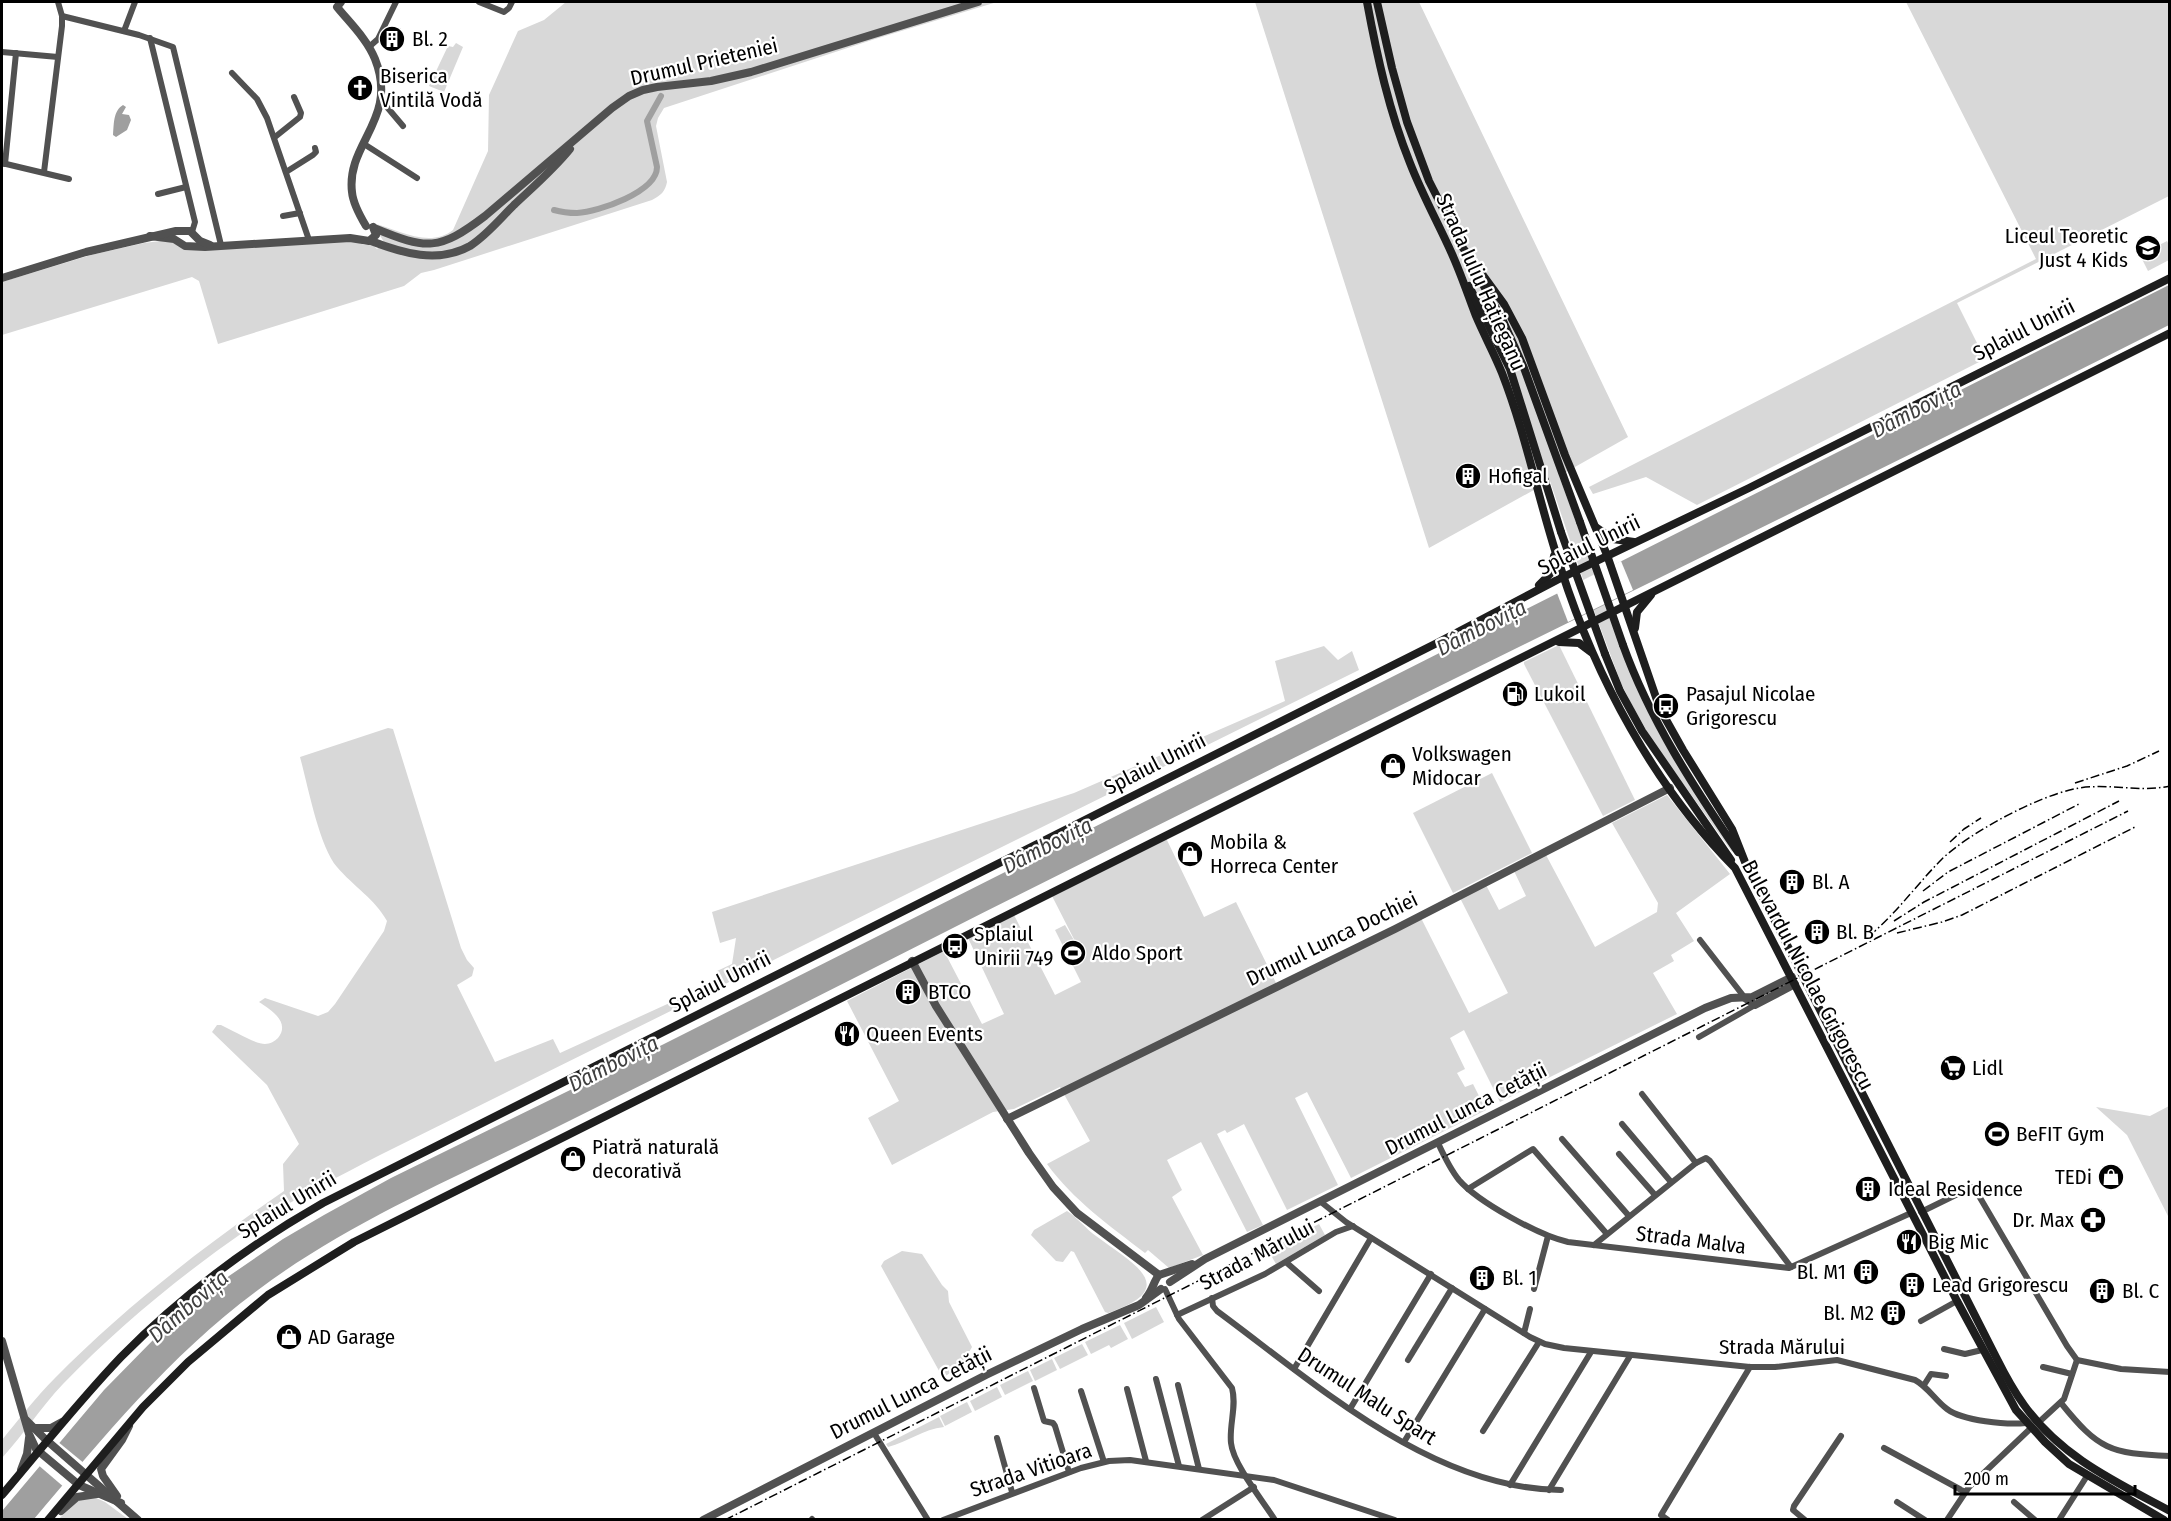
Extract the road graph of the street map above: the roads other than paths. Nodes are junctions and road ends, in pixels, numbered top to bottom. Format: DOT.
graph roads {
  1 [pos="58,2"];
  2 [pos="135,2"];
  3 [pos="396,2"];
  4 [pos="479,2"];
  5 [pos="512,2"];
  6 [pos="978,2"];
  7 [pos="1367,2"];
  8 [pos="1377,2"];
  9 [pos="337,3"];
  10 [pos="62,16"];
  11 [pos="124,31"];
  12 [pos="150,38"];
  13 [pos="369,47"];
  14 [pos="2,52"];
  15 [pos="16,53"];
  16 [pos="58,57"];
  17 [pos="232,73"];
  18 [pos="294,97"];
  19 [pos="381,100"];
  20 [pos="403,126"];
  21 [pos="584,132"];
  22 [pos="275,137"];
  23 [pos="364,144"];
  24 [pos="315,148"];
  25 [pos="3,164"];
  26 [pos="44,172"];
  27 [pos="286,172"];
  28 [pos="417,178"];
  29 [pos="69,179"];
  30 [pos="186,187"];
  31 [pos="158,194"];
  32 [pos="300,213"];
  33 [pos="283,216"];
  34 [pos="367,228"];
  35 [pos="191,233"];
  36 [pos="150,236"];
  37 [pos="350,238"];
  38 [pos="309,240"];
  39 [pos="367,240"];
  40 [pos="180,241"];
  41 [pos="219,245"];
  42 [pos="190,246"];
  43 [pos="1462,248"];
  44 [pos="1452,254"];
  45 [pos="2,278"];
  46 [pos="2169,278"];
  47 [pos="2169,333"];
  48 [pos="1594,525"];
  49 [pos="1636,542"];
  50 [pos="1554,546"];
  51 [pos="1607,555"];
  52 [pos="1563,577"];
  53 [pos="1654,591"];
  54 [pos="1522,598"];
  55 [pos="1625,606"];
  56 [pos="1582,628"];
  57 [pos="1636,641"];
  58 [pos="1553,643"];
  59 [pos="1594,655"];
  60 [pos="1670,788"];
  61 [pos="1745,862"];
  62 [pos="1735,868"];
  63 [pos="1700,940"];
  64 [pos="912,961"];
  65 [pos="1793,981"];
  66 [pos="1745,998"];
  67 [pos="1755,1005"];
  68 [pos="1699,1037"];
  69 [pos="1642,1094"];
  70 [pos="1008,1119"];
  71 [pos="1622,1124"];
  72 [pos="1562,1139"];
  73 [pos="1438,1143"];
  74 [pos="1619,1154"];
  75 [pos="1696,1163"];
  76 [pos="1671,1182"];
  77 [pos="1468,1189"];
  78 [pos="1655,1195"];
  79 [pos="1321,1202"];
  80 [pos="1921,1212"];
  81 [pos="1911,1213"];
  82 [pos="1629,1216"];
  83 [pos="1353,1226"];
  84 [pos="1607,1234"];
  85 [pos="1548,1236"];
  86 [pos="1371,1238"];
  87 [pos="1594,1245"];
  88 [pos="1287,1263"];
  89 [pos="1791,1267"];
  90 [pos="1431,1274"];
  91 [pos="1161,1282"];
  92 [pos="1452,1288"];
  93 [pos="1534,1289"];
  94 [pos="1319,1291"];
  95 [pos="1212,1298"];
  96 [pos="1957,1301"];
  97 [pos="1485,1309"];
  98 [pos="1530,1309"];
  99 [pos="1176,1315"];
  100 [pos="1921,1321"];
  101 [pos="1524,1333"];
  102 [pos="2,1341"];
  103 [pos="1539,1342"];
  104 [pos="1944,1349"];
  105 [pos="1982,1350"];
  106 [pos="1591,1352"];
  107 [pos="1630,1356"];
  108 [pos="1407,1360"];
  109 [pos="2077,1360"];
  110 [pos="1750,1367"];
  111 [pos="2043,1367"];
  112 [pos="1294,1369"];
  113 [pos="2169,1371"];
  114 [pos="2072,1374"];
  115 [pos="1946,1376"];
  116 [pos="1156,1379"];
  117 [pos="1178,1385"];
  118 [pos="1924,1385"];
  119 [pos="1034,1388"];
  120 [pos="1127,1389"];
  121 [pos="1080,1391"];
  122 [pos="2061,1403"];
  123 [pos="1350,1409"];
  124 [pos="70,1415"];
  125 [pos="134,1418"];
  126 [pos="2032,1425"];
  127 [pos="31,1431"];
  128 [pos="1483,1431"];
  129 [pos="874,1432"];
  130 [pos="1841,1436"];
  131 [pos="997,1438"];
  132 [pos="1404,1442"];
  133 [pos="50,1443"];
  134 [pos="1884,1448"];
  135 [pos="41,1454"];
  136 [pos="2169,1456"];
  137 [pos="1146,1461"];
  138 [pos="1104,1462"];
  139 [pos="1179,1466"];
  140 [pos="1199,1469"];
  141 [pos="84,1472"];
  142 [pos="1069,1472"];
  143 [pos="1247,1476"];
  144 [pos="2087,1476"];
  145 [pos="14,1480"];
  146 [pos="75,1482"];
  147 [pos="1510,1485"];
  148 [pos="1254,1487"];
  149 [pos="1549,1490"];
  150 [pos="1561,1490"];
  151 [pos="1012,1492"];
  152 [pos="1965,1492"];
  153 [pos="101,1494"];
  154 [pos="2,1495"];
  155 [pos="1897,1502"];
  156 [pos="2014,1502"];
  157 [pos="123,1505"];
  158 [pos="962,1511"];
  159 [pos="2169,1511"];
  160 [pos="1665,1517"];
  161 [pos="48,1520"];
  162 [pos="53,1520"];
  163 [pos="138,1520"];
  164 [pos="703,1520"];
  165 [pos="928,1520"];
  166 [pos="943,1520"];
  167 [pos="966,1520"];
  168 [pos="1202,1520"];
  169 [pos="1275,1520"];
  170 [pos="1395,1520"];
  171 [pos="1805,1520"];
  172 [pos="1925,1520"];
  173 [pos="1947,1520"];
  174 [pos="2035,1520"];
  175 [pos="2059,1520"];
  176 [pos="2164,1520"];
  1 -- 10 [label="street"];
  2 -- 11 [label="street"];
  3 -- 13 [label="street"];
  4 -- 5 [label="street"];
  6 -- 21 [label="street, Drumul Prieteniei"];
  7 -- 44 [label="main road, Strada Iuliu Hațieganu"];
  8 -- 43 [label="main road, Strada Iuliu Hațieganu"];
  9 -- 13 [label="street"];
  10 -- 11 [label="street"];
  10 -- 16 [label="street"];
  11 -- 12 [label="street"];
  12 -- 30 [label="street"];
  12 -- 41 [label="street"];
  13 -- 19 [label="street"];
  14 -- 15 [label="street"];
  15 -- 16 [label="street"];
  15 -- 25 [label="street"];
  16 -- 26 [label="street"];
  17 -- 22 [label="street"];
  18 -- 22 [label="street"];
  19 -- 20 [label="street"];
  19 -- 23 [label="street"];
  21 -- 34 [label="street, Drumul Prieteniei"];
  21 -- 39 [label="street"];
  22 -- 27 [label="street"];
  23 -- 28 [label="street"];
  23 -- 34 [label="street"];
  24 -- 27 [label="street"];
  25 -- 26 [label="street"];
  26 -- 29 [label="street"];
  27 -- 32 [label="street"];
  30 -- 31 [label="street"];
  30 -- 35 [label="street"];
  32 -- 33 [label="street"];
  32 -- 38 [label="street"];
  34 -- 37 [label="street"];
  34 -- 39 [label="street"];
  34 -- 39 [label="street"];
  35 -- 36 [label="street"];
  35 -- 40 [label="street"];
  35 -- 41 [label="street"];
  35 -- 42 [label="street"];
  36 -- 40 [label="street"];
  36 -- 45 [label="street"];
  37 -- 38 [label="street"];
  37 -- 39 [label="street"];
  38 -- 41 [label="street"];
  40 -- 42 [label="street"];
  41 -- 42 [label="street"];
  43 -- 48 [label="main road, Strada Iuliu Hațieganu"];
  43 -- 61 [label="main road, bridge"];
  44 -- 50 [label="main road, Strada Iuliu Hațieganu"];
  44 -- 62 [label="main road, bridge"];
  46 -- 49 [label="main road, Splaiul Unirii"];
  47 -- 53 [label="main road"];
  48 -- 49 [label="main road"];
  48 -- 51 [label="main road, Strada Iuliu Hațieganu"];
  49 -- 51 [label="main road, Splaiul Unirii"];
  50 -- 52 [label="main road, Strada Iuliu Hațieganu"];
  50 -- 54 [label="main road"];
  51 -- 52 [label="main road, Splaiul Unirii"];
  51 -- 55 [label="main road, Strada Iuliu Hațieganu"];
  52 -- 54 [label="main road, Splaiul Unirii"];
  52 -- 56 [label="main road, Strada Iuliu Hațieganu"];
  53 -- 55 [label="main road"];
  53 -- 57 [label="main road"];
  54 -- 124 [label="main road, Splaiul Unirii"];
  55 -- 56 [label="main road"];
  55 -- 57 [label="main road, Bulevardul Nicolae Grigorescu"];
  56 -- 58 [label="main road"];
  56 -- 59 [label="main road, Bulevardul Nicolae Grigorescu"];
  57 -- 61 [label="main road, Bulevardul Nicolae Grigorescu"];
  58 -- 59 [label="main road"];
  58 -- 64 [label="main road"];
  59 -- 60 [label="main road, Bulevardul Nicolae Grigorescu"];
  60 -- 62 [label="main road, Bulevardul Nicolae Grigorescu"];
  60 -- 70 [label="street, Drumul Lunca Dochiei"];
  61 -- 80 [label="main road, Bulevardul Nicolae Grigorescu"];
  62 -- 65 [label="main road, Bulevardul Nicolae Grigorescu"];
  63 -- 66 [label="street"];
  64 -- 70 [label="street"];
  64 -- 125 [label="main road"];
  65 -- 66 [label="street, Drumul Lunca Cetății"];
  65 -- 67 [label="street"];
  65 -- 81 [label="main road, Bulevardul Nicolae Grigorescu"];
  66 -- 67 [label="street"];
  66 -- 73 [label="street, Drumul Lunca Cetății"];
  67 -- 68 [label="street"];
  69 -- 75 [label="street"];
  70 -- 91 [label="street"];
  71 -- 76 [label="street"];
  72 -- 82 [label="street"];
  73 -- 77 [label="street, Strada Malva"];
  73 -- 79 [label="street, Drumul Lunca Cetății"];
  74 -- 78 [label="street"];
  75 -- 76 [label="street"];
  75 -- 89 [label="street"];
  76 -- 78 [label="street"];
  77 -- 84 [label="street"];
  77 -- 85 [label="street, Strada Malva"];
  78 -- 82 [label="street"];
  79 -- 83 [label="street, Strada Mărului"];
  79 -- 91 [label="street, Drumul Lunca Cetății"];
  80 -- 81 [label="main road"];
  80 -- 109 [label="street"];
  80 -- 126 [label="main road, Bulevardul Nicolae Grigorescu"];
  81 -- 89 [label="street"];
  81 -- 96 [label="main road, Bulevardul Nicolae Grigorescu"];
  82 -- 84 [label="street"];
  83 -- 86 [label="street, Strada Mărului"];
  83 -- 88 [label="street, Strada Mărului"];
  84 -- 87 [label="street"];
  85 -- 87 [label="street, Strada Malva"];
  85 -- 93 [label="street"];
  86 -- 90 [label="street, Strada Mărului"];
  86 -- 112 [label="street"];
  87 -- 89 [label="street, Strada Malva"];
  88 -- 94 [label="street"];
  88 -- 95 [label="street, Strada Mărului"];
  90 -- 92 [label="street, Strada Mărului"];
  90 -- 123 [label="street"];
  91 -- 99 [label="street"];
  91 -- 129 [label="street, Drumul Lunca Cetății"];
  92 -- 97 [label="street, Strada Mărului"];
  92 -- 108 [label="street"];
  95 -- 99 [label="street, Strada Mărului"];
  95 -- 112 [label="street, Drumul Malu Spart"];
  96 -- 100 [label="street"];
  96 -- 105 [label="main road, Bulevardul Nicolae Grigorescu"];
  97 -- 101 [label="street, Strada Mărului"];
  97 -- 132 [label="street"];
  98 -- 101 [label="street"];
  99 -- 143 [label="street"];
  101 -- 103 [label="street, Strada Mărului"];
  102 -- 127 [label="street"];
  103 -- 106 [label="street, Strada Mărului"];
  103 -- 128 [label="street"];
  104 -- 105 [label="street"];
  105 -- 126 [label="main road, Bulevardul Nicolae Grigorescu"];
  106 -- 107 [label="street, Strada Mărului"];
  106 -- 147 [label="street"];
  107 -- 110 [label="street, Strada Mărului"];
  107 -- 149 [label="street"];
  109 -- 113 [label="street"];
  109 -- 114 [label="street"];
  110 -- 118 [label="street, Strada Mărului"];
  110 -- 160 [label="street"];
  111 -- 114 [label="street"];
  112 -- 123 [label="street, Drumul Malu Spart"];
  114 -- 122 [label="street"];
  115 -- 118 [label="street"];
  116 -- 139 [label="street"];
  117 -- 140 [label="street"];
  118 -- 126 [label="street, Strada Mărului"];
  119 -- 142 [label="street"];
  120 -- 137 [label="street"];
  121 -- 138 [label="street"];
  122 -- 126 [label="street"];
  122 -- 136 [label="street"];
  123 -- 132 [label="street, Drumul Malu Spart"];
  124 -- 127 [label="street"];
  124 -- 133 [label="main road, Splaiul Unirii"];
  125 -- 141 [label="main road"];
  125 -- 157 [label="street"];
  126 -- 144 [label="main road, Bulevardul Nicolae Grigorescu"];
  126 -- 152 [label="street"];
  126 -- 159 [label="main road, Bulevardul Nicolae Grigorescu"];
  127 -- 133 [label="street"];
  127 -- 135 [label="street"];
  127 -- 145 [label="street"];
  129 -- 164 [label="street, Drumul Lunca Cetății"];
  129 -- 165 [label="street"];
  130 -- 171 [label="street"];
  131 -- 151 [label="street"];
  132 -- 147 [label="street, Drumul Malu Spart"];
  133 -- 135 [label="main road, Splaiul Unirii"];
  133 -- 141 [label="street"];
  134 -- 152 [label="street"];
  135 -- 145 [label="main road, Splaiul Unirii"];
  135 -- 146 [label="street"];
  137 -- 138 [label="street, Strada Vitioara"];
  137 -- 139 [label="street, Strada Vitioara"];
  138 -- 142 [label="street, Strada Vitioara"];
  139 -- 140 [label="street, Strada Vitioara"];
  140 -- 143 [label="street, Strada Vitioara"];
  141 -- 146 [label="main road"];
  141 -- 157 [label="street"];
  142 -- 151 [label="street, Strada Vitioara"];
  143 -- 148 [label="street"];
  143 -- 170 [label="street, Strada Vitioara"];
  144 -- 175 [label="street"];
  144 -- 176 [label="main road, Bulevardul Nicolae Grigorescu"];
  145 -- 154 [label="main road, Splaiul Unirii"];
  146 -- 153 [label="street"];
  146 -- 161 [label="main road"];
  147 -- 149 [label="street, Drumul Malu Spart"];
  148 -- 168 [label="street"];
  148 -- 169 [label="street"];
  149 -- 150 [label="street, Drumul Malu Spart"];
  151 -- 158 [label="street, Strada Vitioara"];
  152 -- 173 [label="street"];
  153 -- 157 [label="street"];
  153 -- 162 [label="street"];
  155 -- 172 [label="street"];
  156 -- 174 [label="street"];
  157 -- 163 [label="street"];
  158 -- 166 [label="street, Strada Vitioara"];
  158 -- 167 [label="street, Strada Vitioara"];
}
